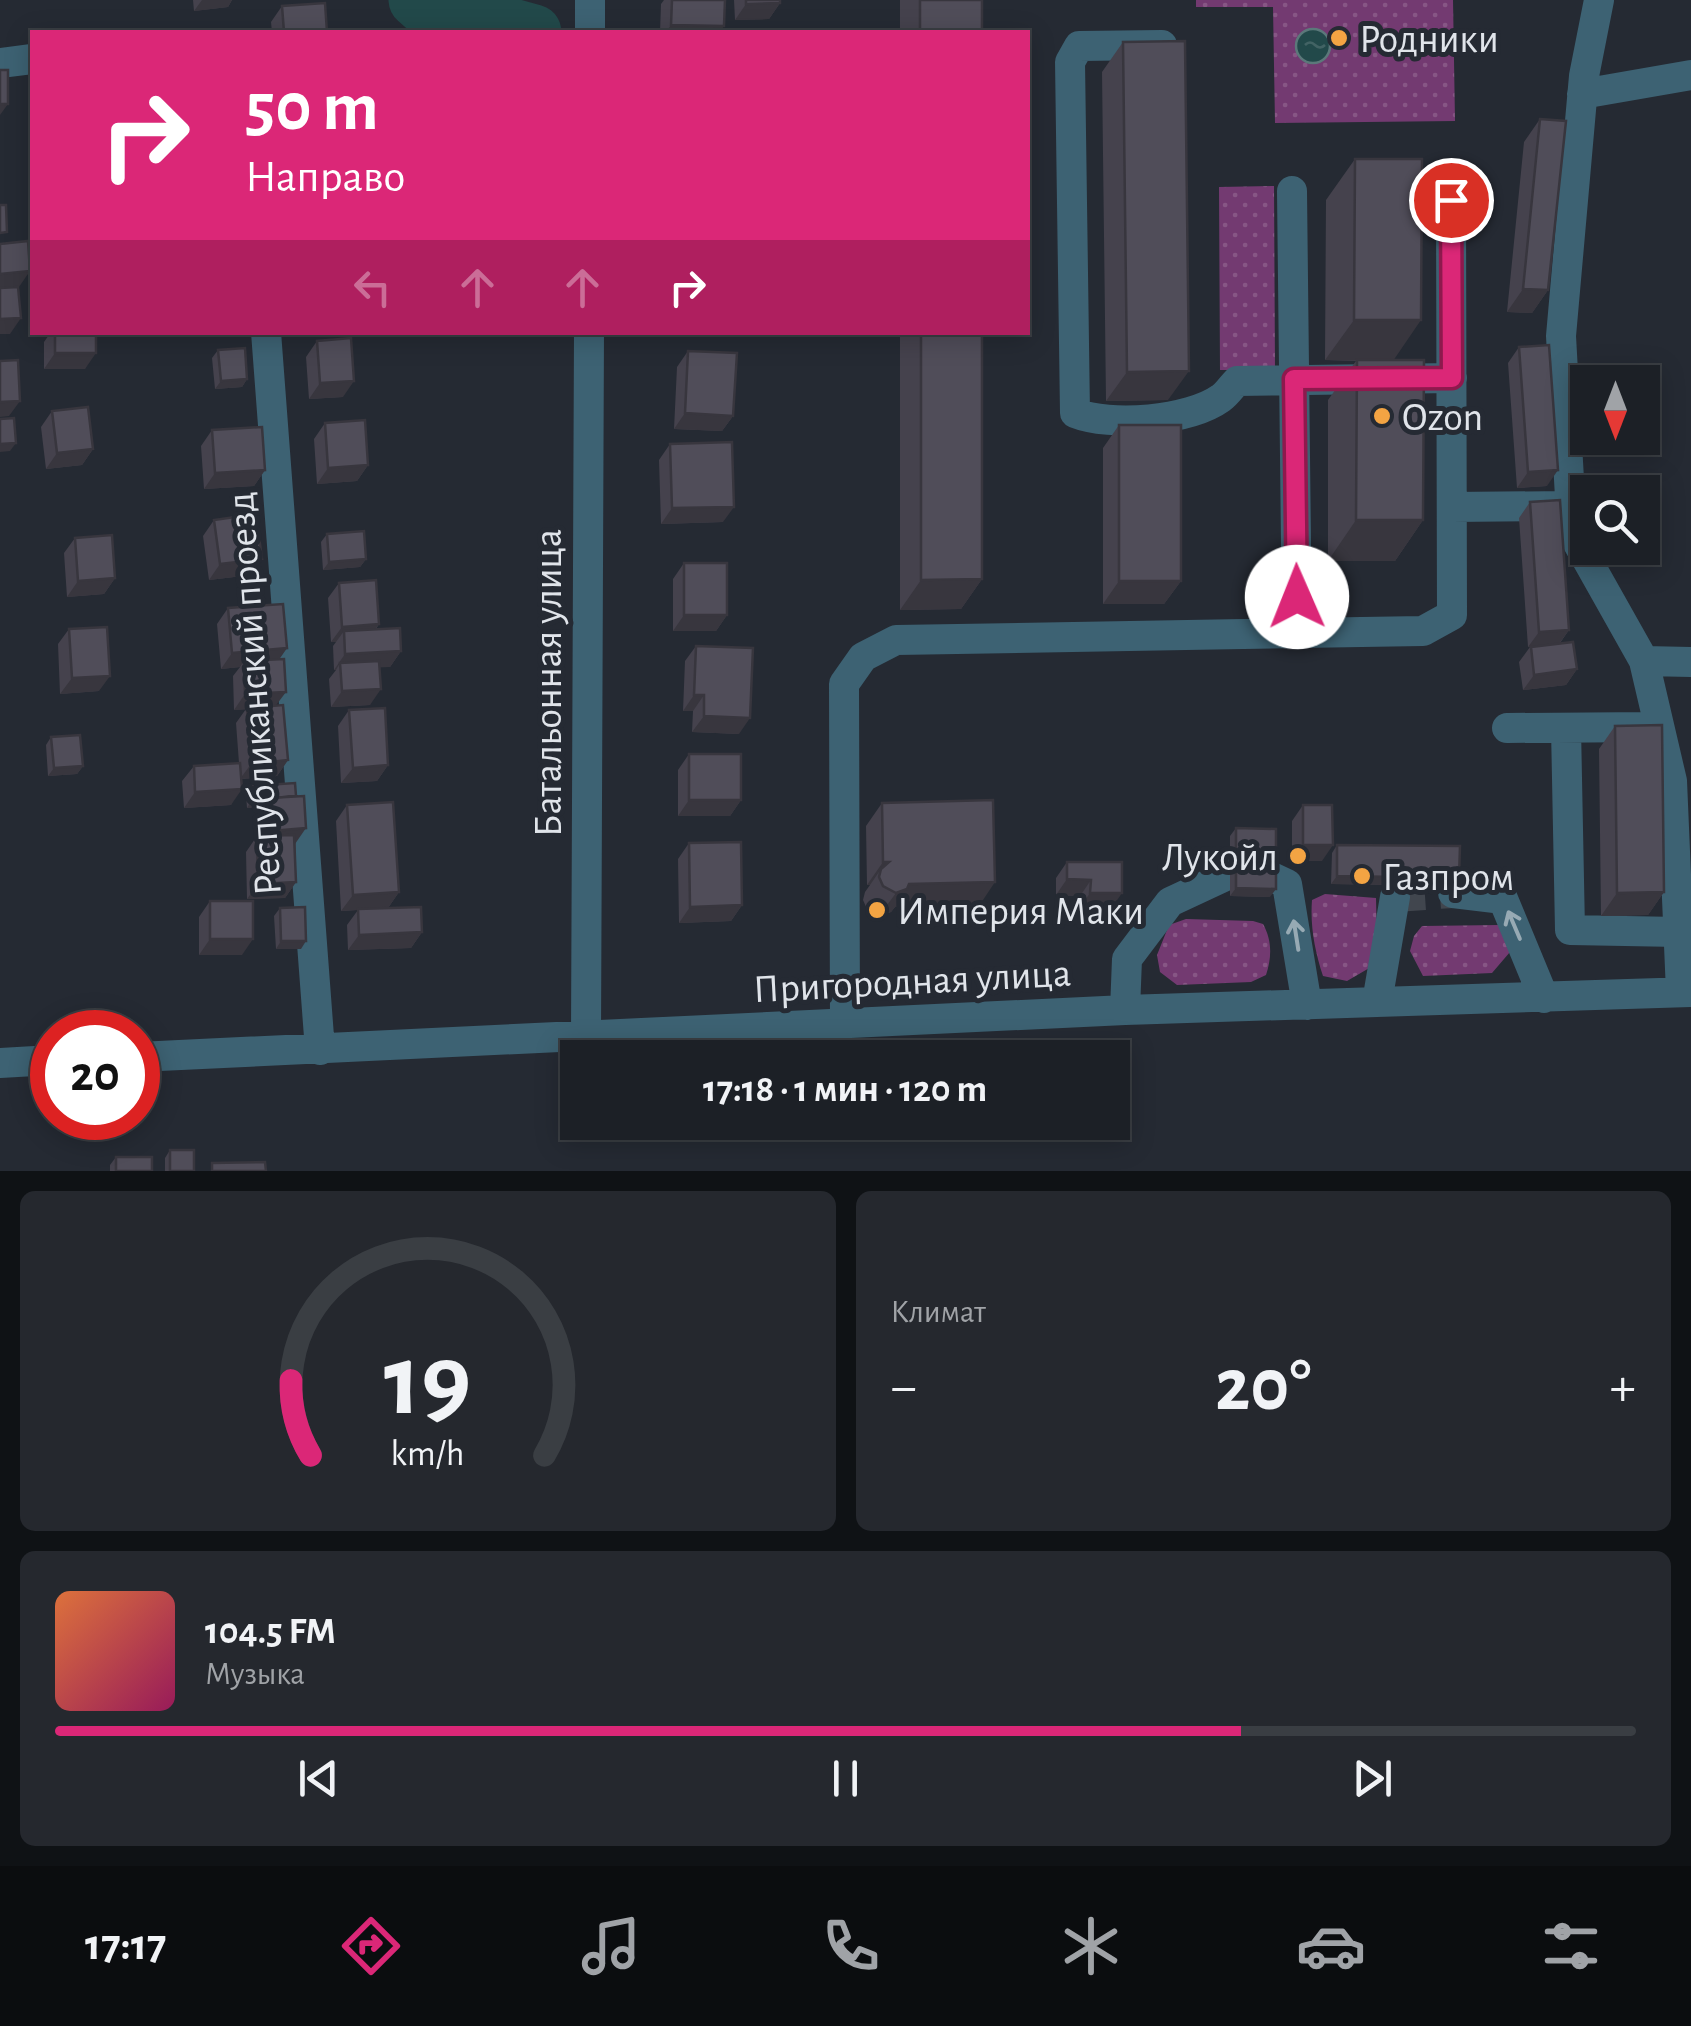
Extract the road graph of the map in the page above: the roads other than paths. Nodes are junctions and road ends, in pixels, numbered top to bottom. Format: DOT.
graph roads {
  1 [pos="590,0"];
  2 [pos="1599,0"];
  3 [pos="590,30"];
  4 [pos="1177,44"];
  5 [pos="30,59"];
  6 [pos="0,63"];
  7 [pos="1691,75"];
  8 [pos="1582,94"];
  9 [pos="1292,191"];
  10 [pos="1451,200"];
  11 [pos="266,335"];
  12 [pos="589,335"];
  13 [pos="1452,378"];
  14 [pos="1294,379"];
  15 [pos="1570,489"];
  16 [pos="1570,506"];
  17 [pos="1452,507"];
  18 [pos="1590,565"];
  19 [pos="1298,633"];
  20 [pos="1644,662"];
  21 [pos="1691,662"];
  22 [pos="1659,727"];
  23 [pos="1507,728"];
  24 [pos="1566,728"];
  25 [pos="1681,781"];
  26 [pos="1230,874"];
  27 [pos="1270,876"];
  28 [pos="1453,892"];
  29 [pos="1395,897"];
  30 [pos="1679,932"];
  31 [pos="1686,992"];
  32 [pos="1544,998"];
  33 [pos="1377,1002"];
  34 [pos="1307,1005"];
  35 [pos="1125,1010"];
  36 [pos="845,1024"];
  37 [pos="586,1035"];
  38 [pos="320,1050"];
  39 [pos="160,1056"];
  40 [pos="30,1061"];
  41 [pos="0,1062"];
  1 -- 3 [label="street"];
  2 -- 8 [label="street"];
  4 -- 14 [label="street"];
  5 -- 6 [label="street"];
  7 -- 8 [label="street"];
  8 -- 15 [label="street"];
  9 -- 14 [label="street"];
  10 -- 13 [label="street"];
  11 -- 38 [label="street, Республиканский проезд"];
  12 -- 37 [label="street, Батальонная улица"];
  13 -- 14 [label="street"];
  13 -- 17 [label="street"];
  14 -- 19 [label="street"];
  16 -- 17 [label="street"];
  17 -- 19 [label="street"];
  18 -- 20 [label="street"];
  19 -- 36 [label="street"];
  20 -- 21 [label="street"];
  20 -- 22 [label="street"];
  22 -- 24 [label="street"];
  22 -- 25 [label="street"];
  23 -- 24 [label="street"];
  24 -- 30 [label="street"];
  25 -- 30 [label="street"];
  26 -- 35 [label="street"];
  34 -- 27 [label="street, one-way"];
  32 -- 28 [label="street, one-way"];
  29 -- 33 [label="street"];
  30 -- 31 [label="street"];
  31 -- 32 [label="street, Пригородная улица"];
  32 -- 33 [label="street, Пригородная улица"];
  33 -- 34 [label="street, Пригородная улица"];
  34 -- 35 [label="street, Пригородная улица"];
  35 -- 36 [label="street, Пригородная улица"];
  36 -- 37 [label="street, Пригородная улица"];
  37 -- 38 [label="street, Пригородная улица"];
  38 -- 39 [label="street, Пригородная улица"];
  40 -- 41 [label="street"];
}
